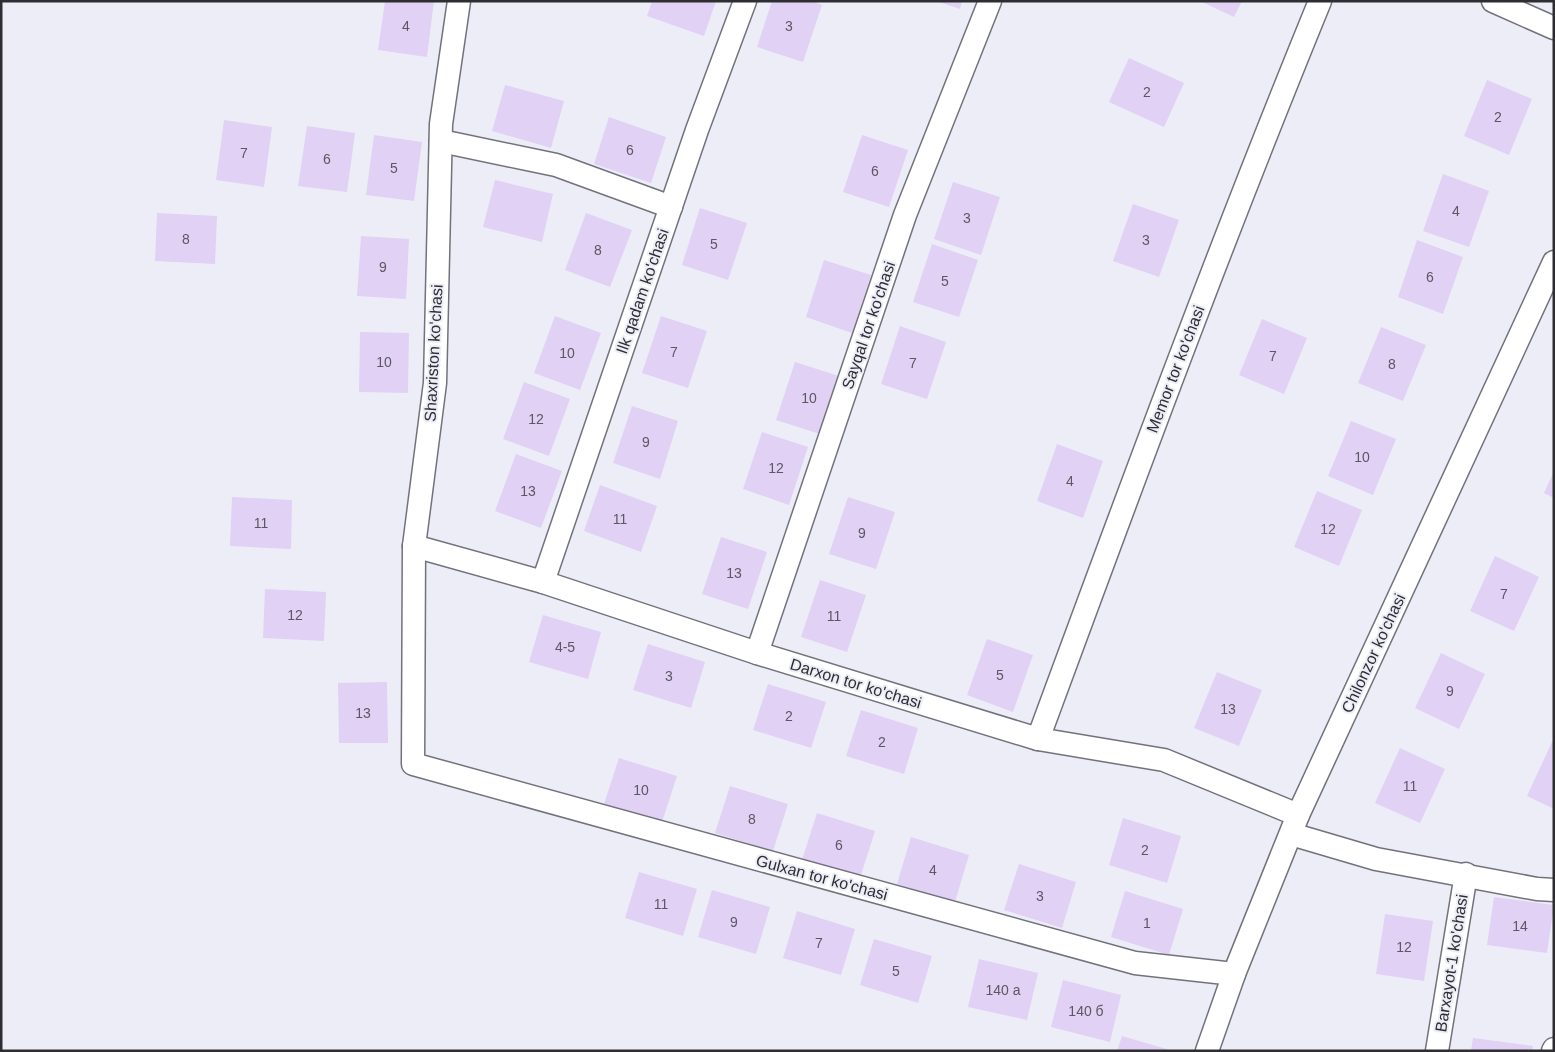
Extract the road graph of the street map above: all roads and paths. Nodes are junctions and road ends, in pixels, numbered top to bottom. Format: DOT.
graph roads {
  1 [pos="459,1"];
  2 [pos="745,1"];
  3 [pos="990,1"];
  4 [pos="1320,1"];
  5 [pos="1493,1"];
  6 [pos="1554,28"];
  7 [pos="441,142"];
  8 [pos="671,207"];
  9 [pos="1554,262"];
  10 [pos="414,546"];
  11 [pos="543,582"];
  12 [pos="757,653"];
  13 [pos="1038,739"];
  14 [pos="413,764"];
  15 [pos="1294,825"];
  16 [pos="1466,874"];
  17 [pos="1554,890"];
  18 [pos="1234,974"];
  19 [pos="1207,1051"];
  20 [pos="1437,1051"];
  1 -- 7 [label="street, Shaxriston ko'chasi"];
  2 -- 8 [label="street, Ilk qadam ko'chasi"];
  3 -- 12 [label="street, Sayqal tor ko'chasi"];
  4 -- 13 [label="street, Memor tor ko'chasi"];
  5 -- 6 [label="street"];
  7 -- 8 [label="street"];
  7 -- 10 [label="street, Shaxriston ko'chasi"];
  8 -- 11 [label="street, Ilk qadam ko'chasi"];
  9 -- 15 [label="street, Chilonzor ko'chasi"];
  10 -- 11 [label="street, Darxon tor ko'chasi"];
  10 -- 14 [label="street, Shaxriston ko'chasi"];
  11 -- 12 [label="street, Darxon tor ko'chasi"];
  12 -- 13 [label="street, Darxon tor ko'chasi"];
  13 -- 15 [label="street, Darxon tor ko'chasi"];
  14 -- 18 [label="street, Gulxan tor ko'chasi"];
  15 -- 16 [label="street, Darxon tor ko'chasi"];
  15 -- 18 [label="street, Chilonzor ko'chasi"];
  16 -- 17 [label="street, Darxon tor ko'chasi"];
  16 -- 20 [label="street, Barxayot-1 ko'chasi"];
  18 -- 19 [label="street, Chilonzor ko'chasi"];
}
